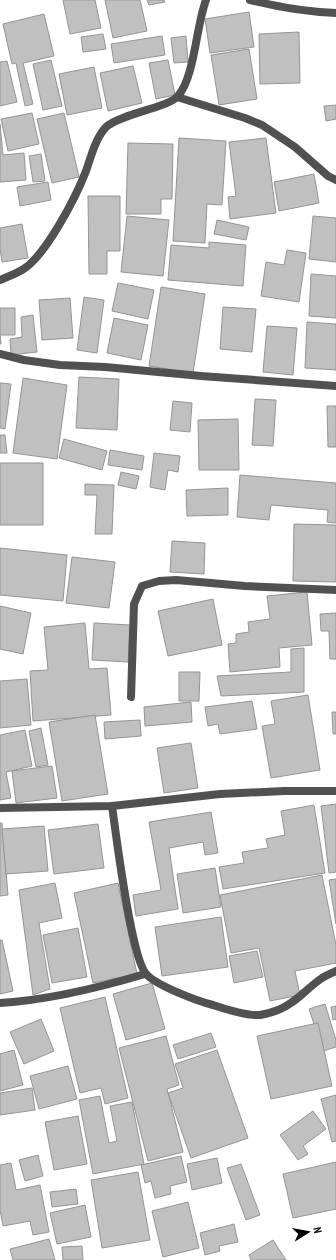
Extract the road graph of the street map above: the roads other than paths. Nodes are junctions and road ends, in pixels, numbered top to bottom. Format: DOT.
graph roads {
  1 [pos="206,0"];
  2 [pos="250,0"];
  3 [pos="336,13"];
  4 [pos="177,97"];
  5 [pos="336,180"];
  6 [pos="0,280"];
  7 [pos="0,354"];
  8 [pos="336,386"];
  9 [pos="336,590"];
  10 [pos="131,697"];
  11 [pos="336,791"];
  12 [pos="112,806"];
  13 [pos="0,808"];
  14 [pos="336,971"];
  15 [pos="145,974"];
  16 [pos="0,1003"];
  1 -- 4 [label="street"];
  2 -- 3 [label="street"];
  4 -- 5 [label="street"];
  4 -- 6 [label="street"];
  7 -- 8 [label="street"];
  9 -- 10 [label="street"];
  11 -- 12 [label="street"];
  12 -- 13 [label="street"];
  12 -- 15 [label="street"];
  14 -- 15 [label="street"];
  15 -- 16 [label="street"];
}
